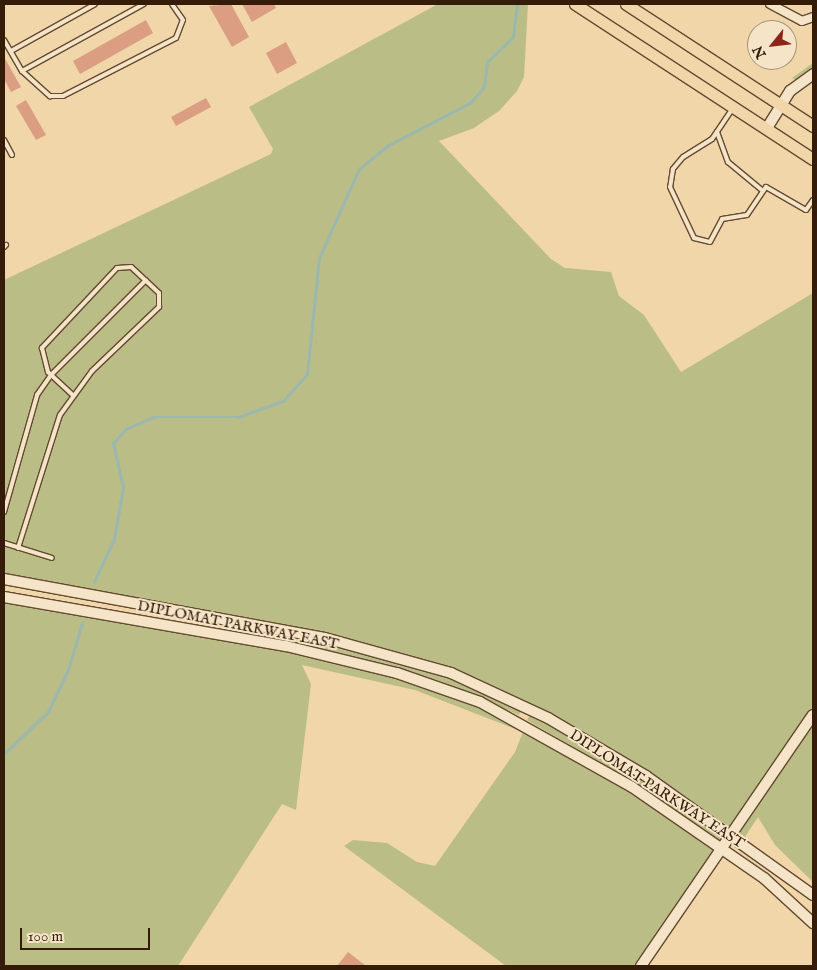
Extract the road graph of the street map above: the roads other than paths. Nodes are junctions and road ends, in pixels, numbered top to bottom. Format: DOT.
graph roads {
  1 [pos="94,4"];
  2 [pos="144,4"];
  3 [pos="172,4"];
  4 [pos="575,4"];
  5 [pos="626,4"];
  6 [pos="770,4"];
  7 [pos="813,17"];
  8 [pos="4,40"];
  9 [pos="11,51"];
  10 [pos="22,71"];
  11 [pos="813,74"];
  12 [pos="780,105"];
  13 [pos="734,106"];
  14 [pos="813,126"];
  15 [pos="767,128"];
  16 [pos="717,131"];
  17 [pos="4,140"];
  18 [pos="12,155"];
  19 [pos="813,158"];
  20 [pos="764,191"];
  21 [pos="813,200"];
  22 [pos="146,280"];
  23 [pos="51,375"];
  24 [pos="72,394"];
  25 [pos="4,512"];
  26 [pos="4,543"];
  27 [pos="18,548"];
  28 [pos="52,558"];
  29 [pos="4,579"];
  30 [pos="4,597"];
  31 [pos="298,633"];
  32 [pos="295,648"];
  33 [pos="528,708"];
  34 [pos="813,715"];
  35 [pos="521,722"];
  36 [pos="731,833"];
  37 [pos="720,848"];
  38 [pos="813,895"];
  39 [pos="813,923"];
  40 [pos="641,966"];
  1 -- 9 [label="lane"];
  2 -- 10 [label="lane"];
  3 -- 10 [label="lane"];
  4 -- 13 [label="main road"];
  5 -- 12 [label="main road"];
  6 -- 7 [label="street"];
  8 -- 9 [label="lane"];
  9 -- 10 [label="lane"];
  11 -- 12 [label="main road"];
  12 -- 14 [label="main road"];
  12 -- 15 [label="main road"];
  13 -- 15 [label="main road"];
  13 -- 16 [label="lane"];
  15 -- 19 [label="main road"];
  16 -- 20 [label="lane"];
  16 -- 20 [label="lane"];
  17 -- 18 [label="lane"];
  20 -- 21 [label="lane"];
  22 -- 23 [label="lane"];
  22 -- 23 [label="lane"];
  22 -- 24 [label="lane"];
  23 -- 24 [label="lane"];
  23 -- 25 [label="lane"];
  24 -- 27 [label="lane"];
  26 -- 27 [label="lane"];
  27 -- 28 [label="lane"];
  29 -- 31 [label="main road, DIPLOMAT PARKWAY EAST"];
  30 -- 32 [label="main road, DIPLOMAT PARKWAY EAST"];
  31 -- 32 [label="main road"];
  31 -- 33 [label="main road, DIPLOMAT PARKWAY EAST"];
  32 -- 35 [label="main road, DIPLOMAT PARKWAY EAST"];
  33 -- 35 [label="main road"];
  33 -- 36 [label="main road, DIPLOMAT PARKWAY EAST"];
  34 -- 36 [label="main road"];
  35 -- 37 [label="main road, DIPLOMAT PARKWAY EAST"];
  36 -- 37 [label="main road"];
  36 -- 38 [label="main road, DIPLOMAT PARKWAY EAST"];
  37 -- 39 [label="main road, DIPLOMAT PARKWAY EAST"];
  37 -- 40 [label="main road"];
}
